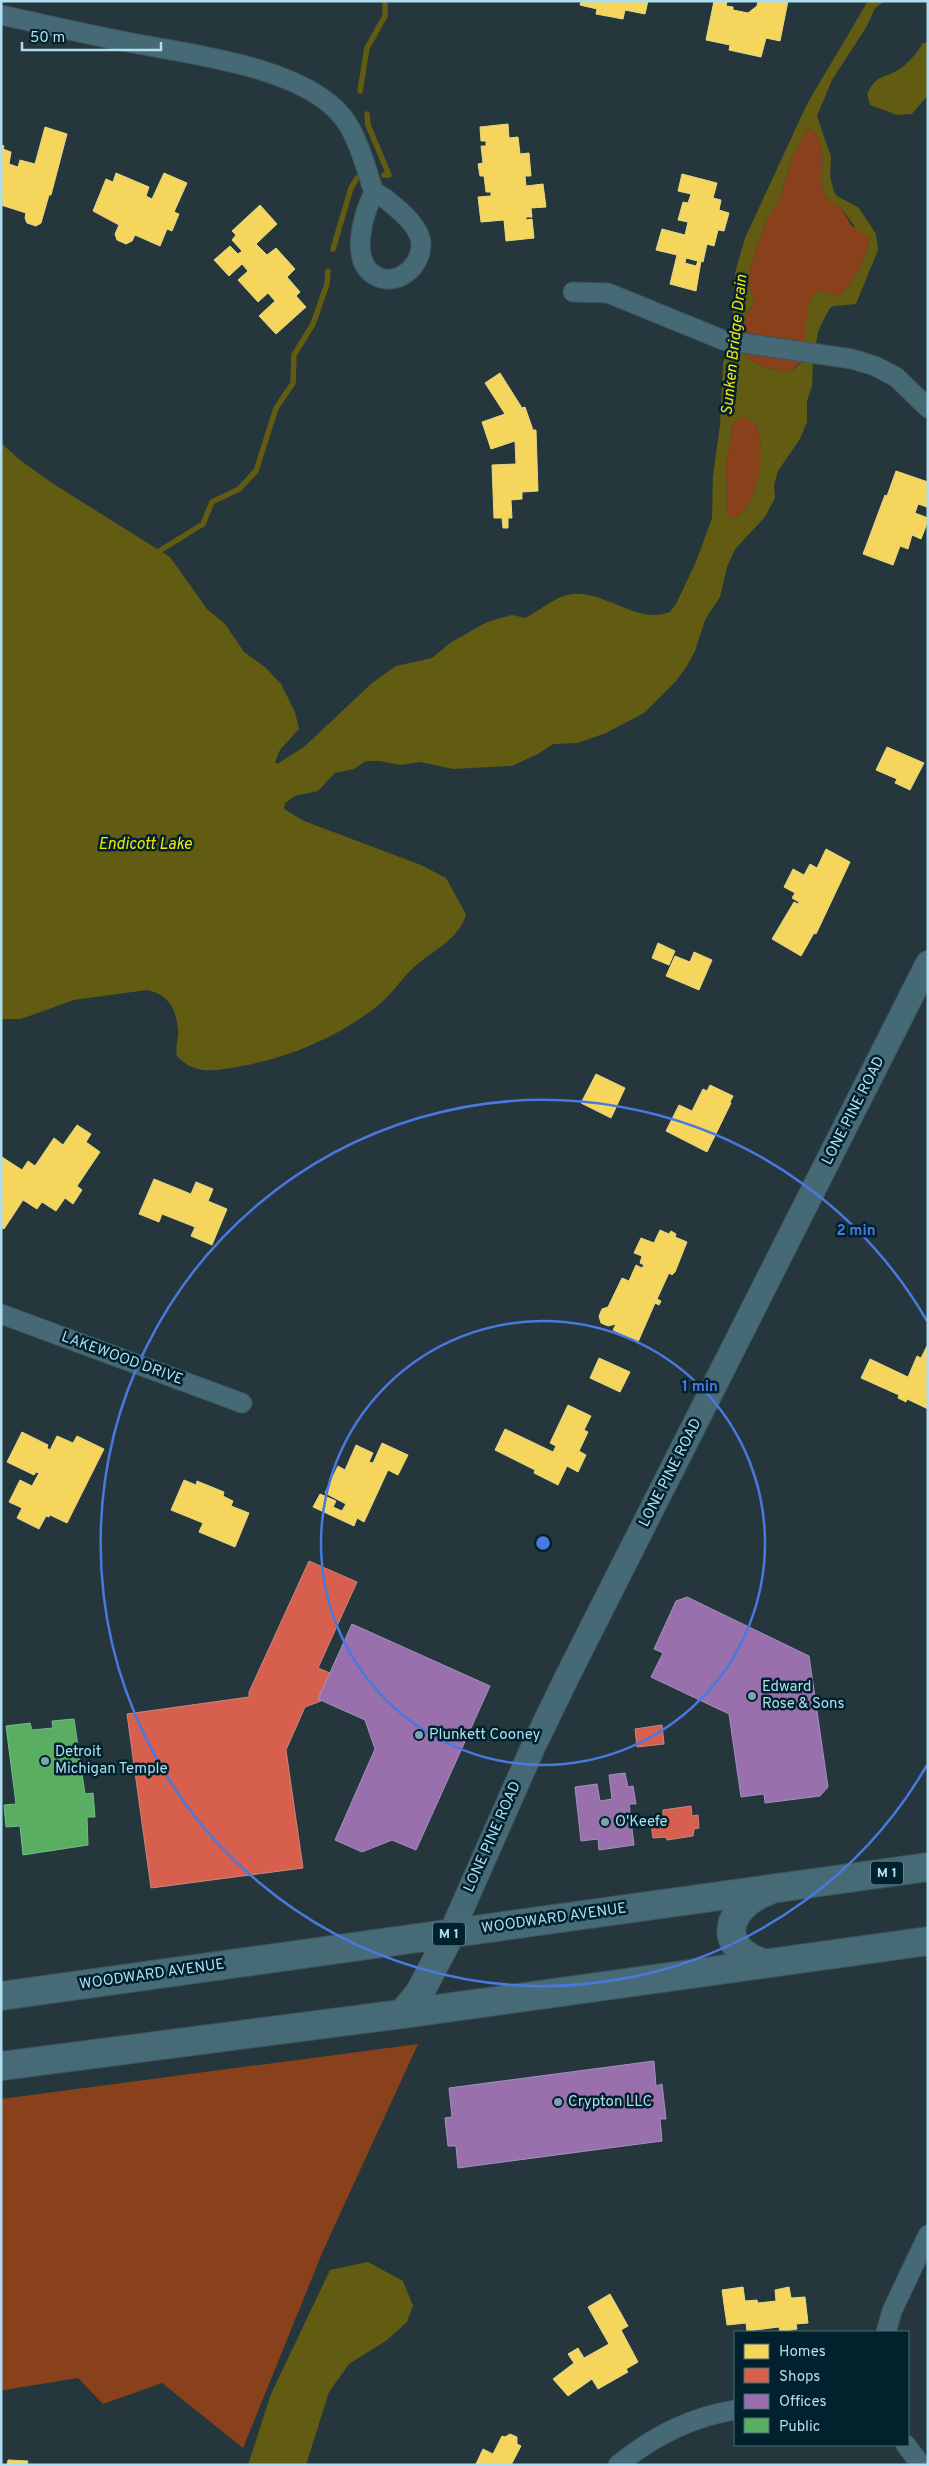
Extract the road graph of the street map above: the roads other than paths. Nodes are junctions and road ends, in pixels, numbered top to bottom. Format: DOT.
graph roads {
  1 [pos="1,15"];
  2 [pos="374,192"];
  3 [pos="573,292"];
  4 [pos="928,408"];
  5 [pos="928,963"];
  6 [pos="1,1314"];
  7 [pos="242,1403"];
  8 [pos="928,1867"];
  9 [pos="774,1889"];
  10 [pos="451,1933"];
  11 [pos="928,1941"];
  12 [pos="763,1963"];
  13 [pos="1,1996"];
  14 [pos="402,2014"];
  15 [pos="1,2066"];
  16 [pos="928,2235"];
  17 [pos="886,2331"];
  18 [pos="734,2410"];
  19 [pos="907,2446"];
  20 [pos="618,2465"];
  21 [pos="922,2465"];
  1 -- 2 [label="street"];
  3 -- 4 [label="street"];
  5 -- 10 [label="street, LONE PINE ROAD"];
  6 -- 7 [label="street, LAKEWOOD DRIVE"];
  8 -- 9 [label="main road, WOODWARD AVENUE / M 1"];
  9 -- 10 [label="main road, WOODWARD AVENUE / M 1"];
  9 -- 12 [label="main road"];
  10 -- 13 [label="main road, WOODWARD AVENUE / M 1"];
  10 -- 14 [label="main road"];
  11 -- 12 [label="main road"];
  12 -- 14 [label="main road"];
  14 -- 15 [label="main road"];
  16 -- 17 [label="street"];
  18 -- 20 [label="street"];
  19 -- 21 [label="street"];
}
